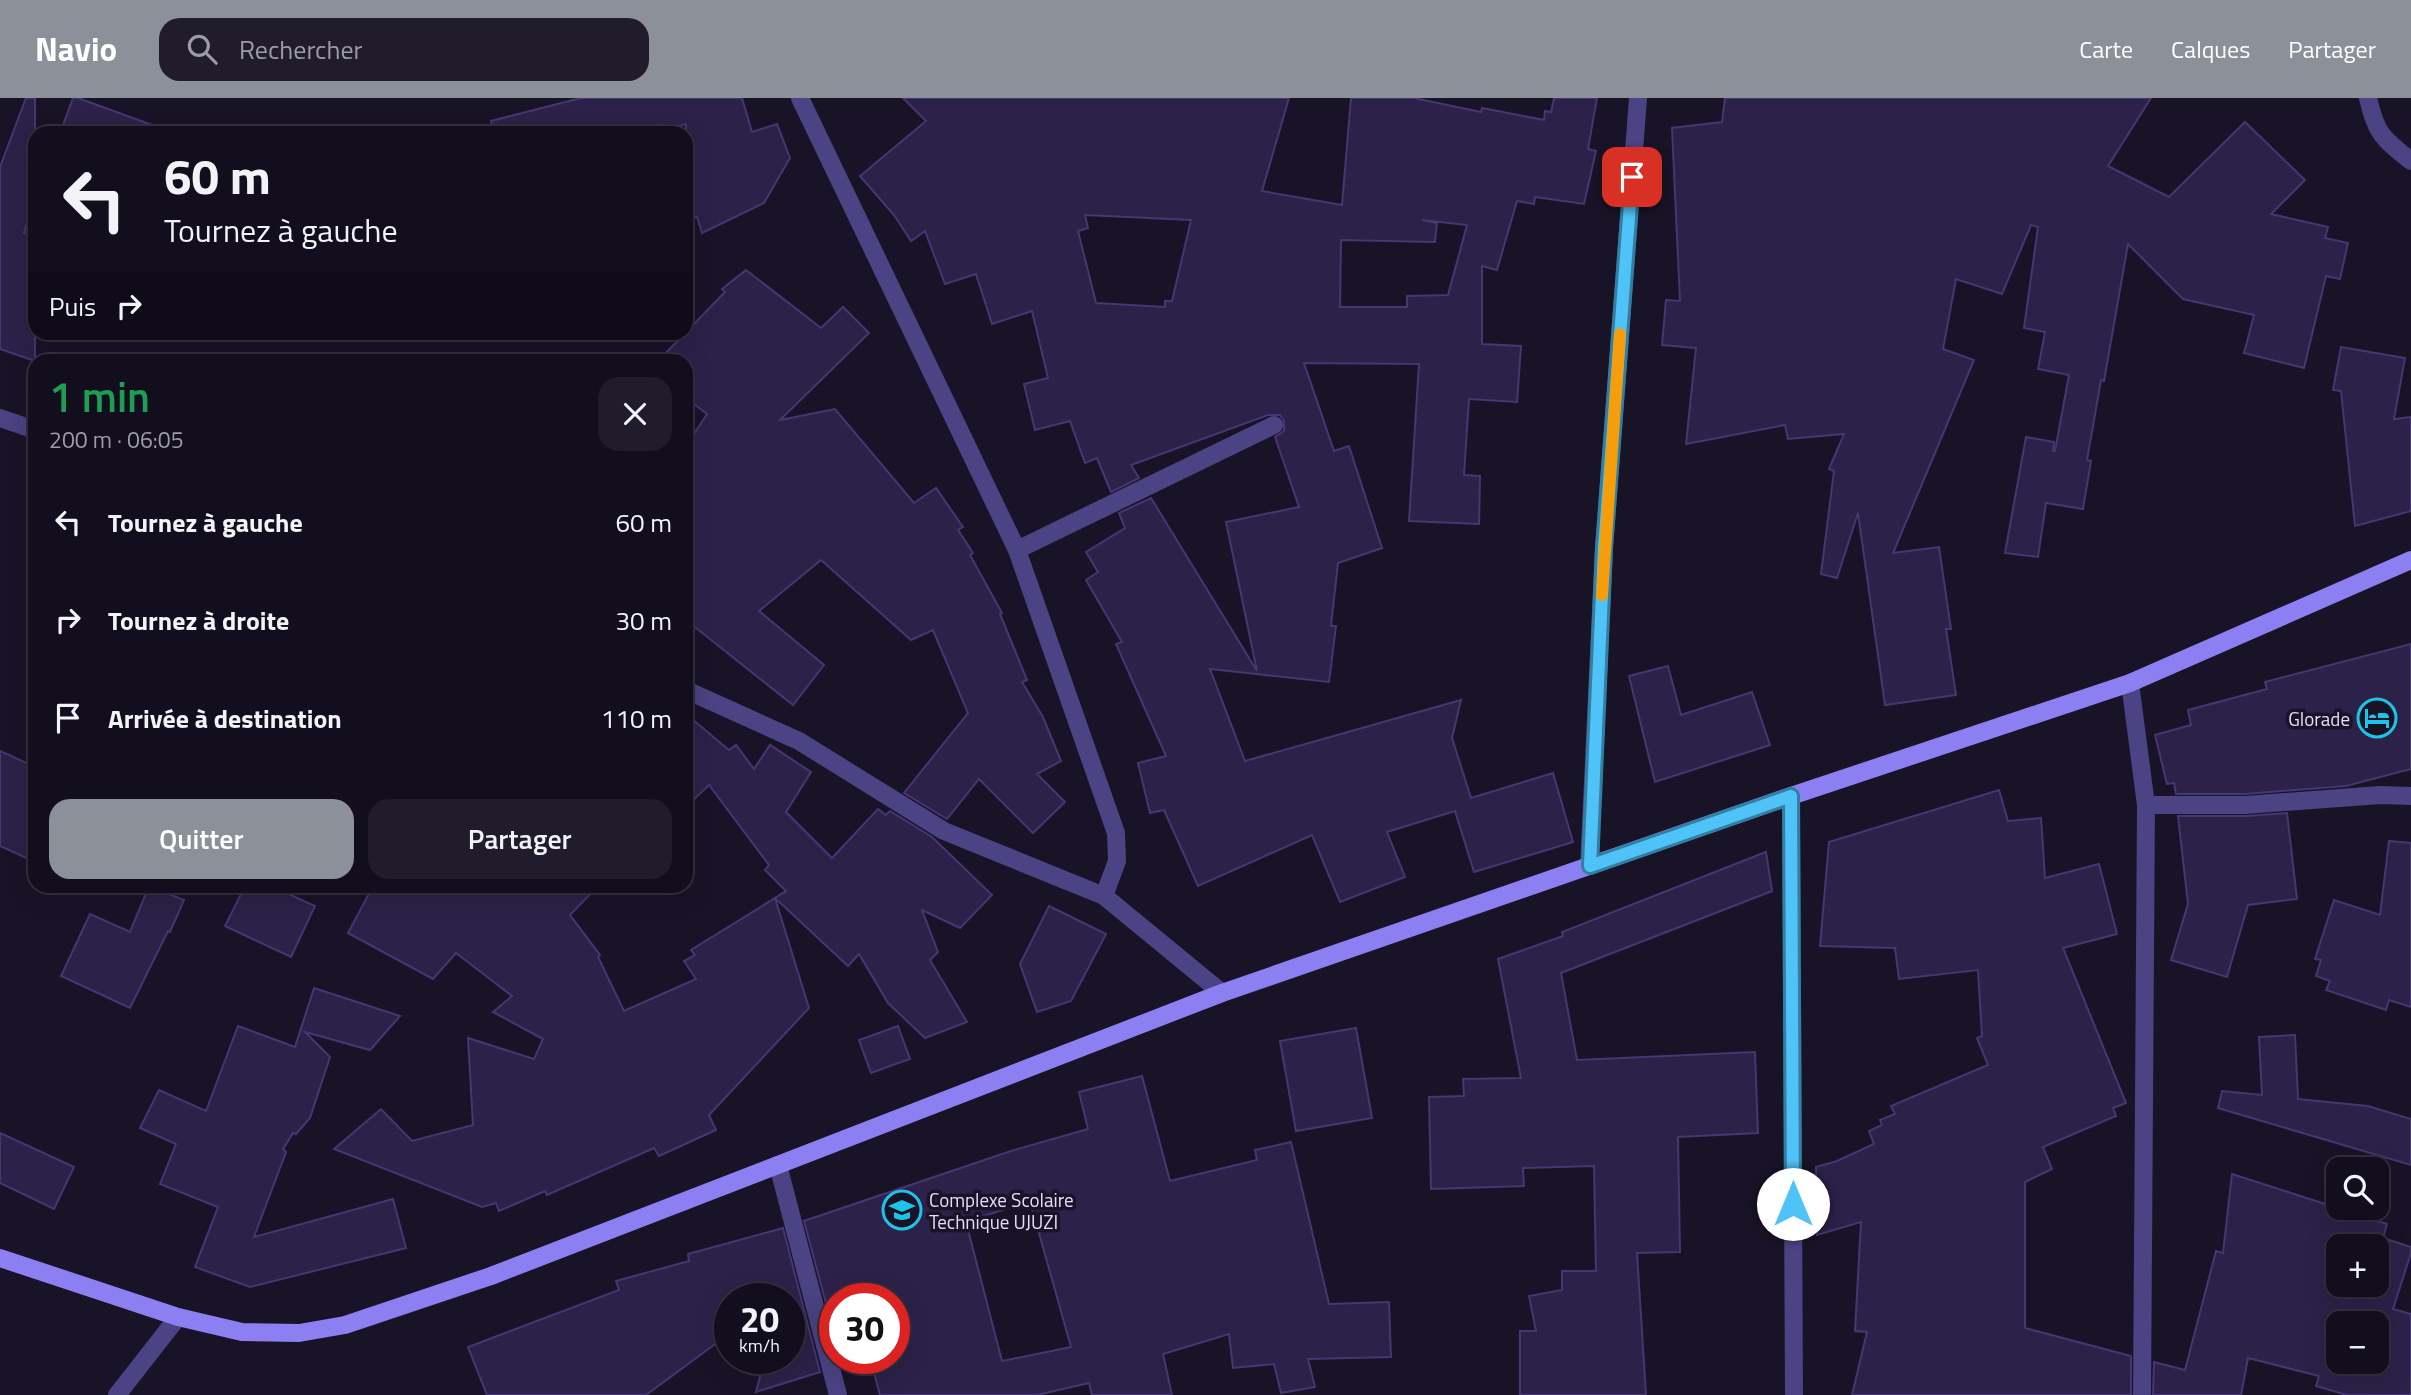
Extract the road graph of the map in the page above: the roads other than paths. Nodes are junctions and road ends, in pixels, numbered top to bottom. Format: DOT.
graph roads {
  1 [pos="800,98"];
  2 [pos="1638,98"];
  3 [pos="2368,98"];
  4 [pos="2411,161"];
  5 [pos="0,418"];
  6 [pos="1274,425"];
  7 [pos="28,428"];
  8 [pos="1017,550"];
  9 [pos="2411,561"];
  10 [pos="2130,683"];
  11 [pos="693,693"];
  12 [pos="1791,796"];
  13 [pos="2411,796"];
  14 [pos="2146,805"];
  15 [pos="1590,866"];
  16 [pos="1104,896"];
  17 [pos="1222,993"];
  18 [pos="778,1165"];
  19 [pos="0,1258"];
  20 [pos="178,1317"];
  21 [pos="117,1395"];
  22 [pos="838,1395"];
  23 [pos="1794,1395"];
  24 [pos="2142,1395"];
  1 -- 8 [label="street"];
  2 -- 15 [label="street"];
  3 -- 4 [label="street"];
  5 -- 7 [label="street"];
  6 -- 8 [label="street"];
  8 -- 16 [label="street"];
  9 -- 10 [label="street"];
  10 -- 12 [label="street"];
  10 -- 14 [label="street"];
  11 -- 16 [label="street"];
  12 -- 15 [label="street"];
  12 -- 23 [label="street"];
  13 -- 14 [label="street"];
  14 -- 24 [label="street"];
  15 -- 17 [label="street"];
  16 -- 17 [label="street"];
  17 -- 18 [label="street"];
  18 -- 20 [label="street"];
  18 -- 22 [label="street"];
  19 -- 20 [label="street"];
  20 -- 21 [label="street"];
}
